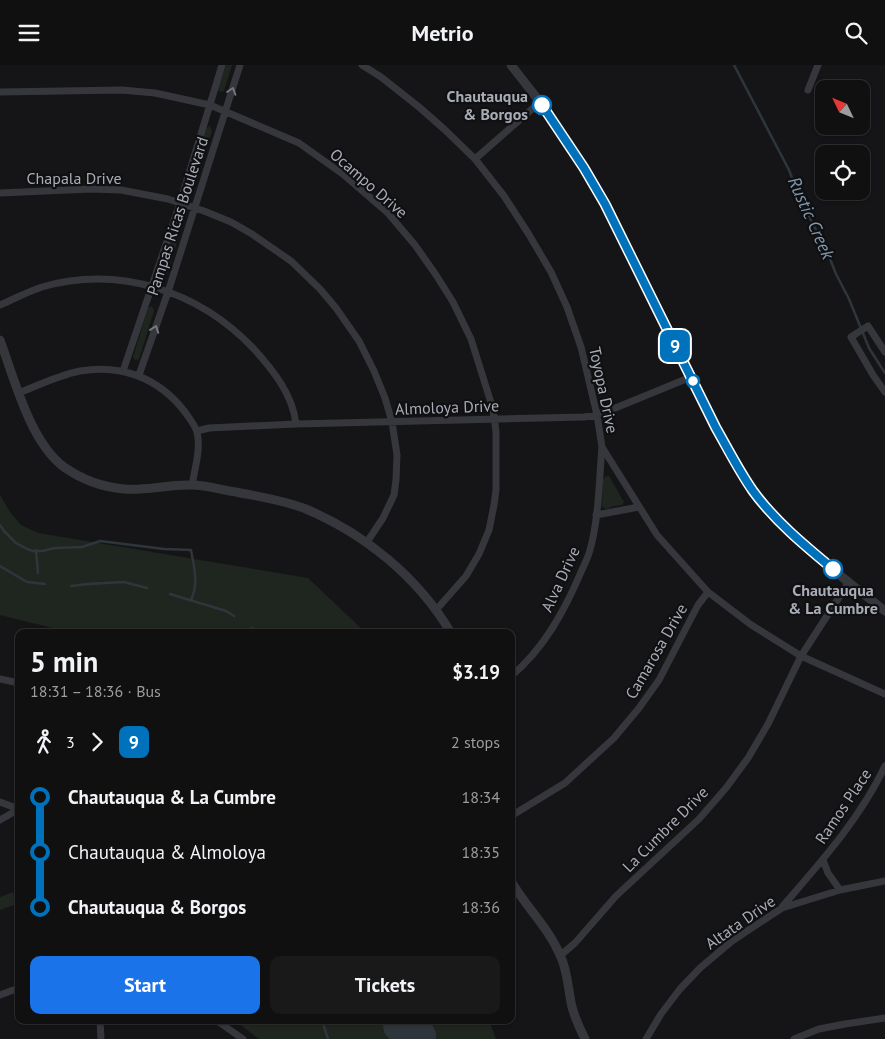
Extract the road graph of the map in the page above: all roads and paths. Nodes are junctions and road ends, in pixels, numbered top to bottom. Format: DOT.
graph roads {
  1 [pos="222,65"];
  2 [pos="240,65"];
  3 [pos="362,65"];
  4 [pos="510,65"];
  5 [pos="818,65"];
  6 [pos="808,90"];
  7 [pos="0,92"];
  8 [pos="540,102"];
  9 [pos="210,105"];
  10 [pos="225,112"];
  11 [pos="475,159"];
  12 [pos="0,193"];
  13 [pos="180,203"];
  14 [pos="195,208"];
  15 [pos="152,286"];
  16 [pos="168,292"];
  17 [pos="0,305"];
  18 [pos="0,340"];
  19 [pos="885,352"];
  20 [pos="123,371"];
  21 [pos="138,375"];
  22 [pos="691,377"];
  23 [pos="885,392"];
  24 [pos="19,393"];
  25 [pos="597,415"];
  26 [pos="494,419"];
  27 [pos="392,422"];
  28 [pos="296,424"];
  29 [pos="197,431"];
  30 [pos="602,447"];
  31 [pos="192,485"];
  32 [pos="640,507"];
  33 [pos="596,515"];
  34 [pos="367,542"];
  35 [pos="849,582"];
  36 [pos="708,592"];
  37 [pos="436,610"];
  38 [pos="885,611"];
  39 [pos="448,629"];
  40 [pos="801,656"];
  41 [pos="515,673"];
  42 [pos="0,679"];
  43 [pos="15,682"];
  44 [pos="885,694"];
  45 [pos="885,766"];
  46 [pos="0,802"];
  47 [pos="15,808"];
  48 [pos="15,811"];
  49 [pos="515,814"];
  50 [pos="0,820"];
  51 [pos="823,860"];
  52 [pos="885,881"];
  53 [pos="515,887"];
  54 [pos="840,890"];
  55 [pos="782,908"];
  56 [pos="561,955"];
  57 [pos="15,989"];
  58 [pos="0,995"];
  59 [pos="885,1018"];
  60 [pos="100,1024"];
  61 [pos="222,1024"];
  62 [pos="101,1039"];
  63 [pos="243,1039"];
  64 [pos="585,1039"];
  65 [pos="646,1039"];
  66 [pos="794,1039"];
  1 -- 9 [label="street, Pampas Ricas Boulevard"];
  10 -- 2 [label="street, Pampas Ricas Boulevard, one-way"];
  3 -- 11 [label="street, Toyopa Drive"];
  4 -- 8 [label="street"];
  5 -- 6 [label="street"];
  7 -- 9 [label="street, Ocampo Drive"];
  8 -- 11 [label="street"];
  8 -- 22 [label="street"];
  9 -- 10 [label="street, Ocampo Drive"];
  9 -- 13 [label="street, Pampas Ricas Boulevard"];
  10 -- 14 [label="street, Pampas Ricas Boulevard"];
  10 -- 26 [label="street, Ocampo Drive"];
  11 -- 25 [label="street, Toyopa Drive"];
  12 -- 13 [label="street, Chapala Drive"];
  13 -- 14 [label="street, Chapala Drive"];
  13 -- 15 [label="street, Pampas Ricas Boulevard"];
  14 -- 16 [label="street, Pampas Ricas Boulevard"];
  14 -- 27 [label="street, Chapala Drive"];
  15 -- 16 [label="street"];
  15 -- 17 [label="street"];
  15 -- 20 [label="street, Pampas Ricas Boulevard"];
  21 -- 16 [label="street, Pampas Ricas Boulevard, one-way"];
  16 -- 28 [label="street"];
  18 -- 24 [label="street"];
  19 -- 23 [label="street"];
  20 -- 21 [label="street"];
  20 -- 24 [label="street"];
  21 -- 29 [label="street"];
  22 -- 25 [label="street, Almoloya Drive"];
  22 -- 35 [label="street"];
  24 -- 31 [label="street"];
  25 -- 26 [label="street, Almoloya Drive"];
  25 -- 30 [label="street, Toyopa Drive"];
  26 -- 27 [label="street, Almoloya Drive"];
  26 -- 37 [label="street, Ocampo Drive"];
  27 -- 28 [label="street, Almoloya Drive"];
  27 -- 34 [label="street, Chapala Drive"];
  28 -- 29 [label="street, Almoloya Drive"];
  29 -- 31 [label="street"];
  30 -- 32 [label="street, Toyopa Drive"];
  30 -- 33 [label="street, Alva Drive"];
  31 -- 34 [label="street"];
  32 -- 33 [label="street"];
  32 -- 36 [label="street, Toyopa Drive"];
  33 -- 41 [label="street, Alva Drive"];
  34 -- 37 [label="street"];
  35 -- 38 [label="street"];
  35 -- 40 [label="street, La Cumbre Drive"];
  36 -- 40 [label="street, Toyopa Drive"];
  36 -- 49 [label="street, Camarosa Drive"];
  37 -- 39 [label="street"];
  40 -- 44 [label="street, Toyopa Drive"];
  40 -- 56 [label="street, La Cumbre Drive"];
  42 -- 43 [label="street"];
  45 -- 51 [label="street, Ramos Place"];
  46 -- 47 [label="street"];
  48 -- 50 [label="street"];
  51 -- 54 [label="street, Ramos Place"];
  51 -- 55 [label="street, Ramos Place"];
  52 -- 54 [label="street, Altata Drive"];
  53 -- 56 [label="street"];
  54 -- 55 [label="street, Altata Drive"];
  55 -- 65 [label="street, Altata Drive"];
  56 -- 64 [label="street"];
  57 -- 58 [label="street"];
  59 -- 66 [label="street"];
  60 -- 62 [label="street"];
  61 -- 63 [label="street"];
}
